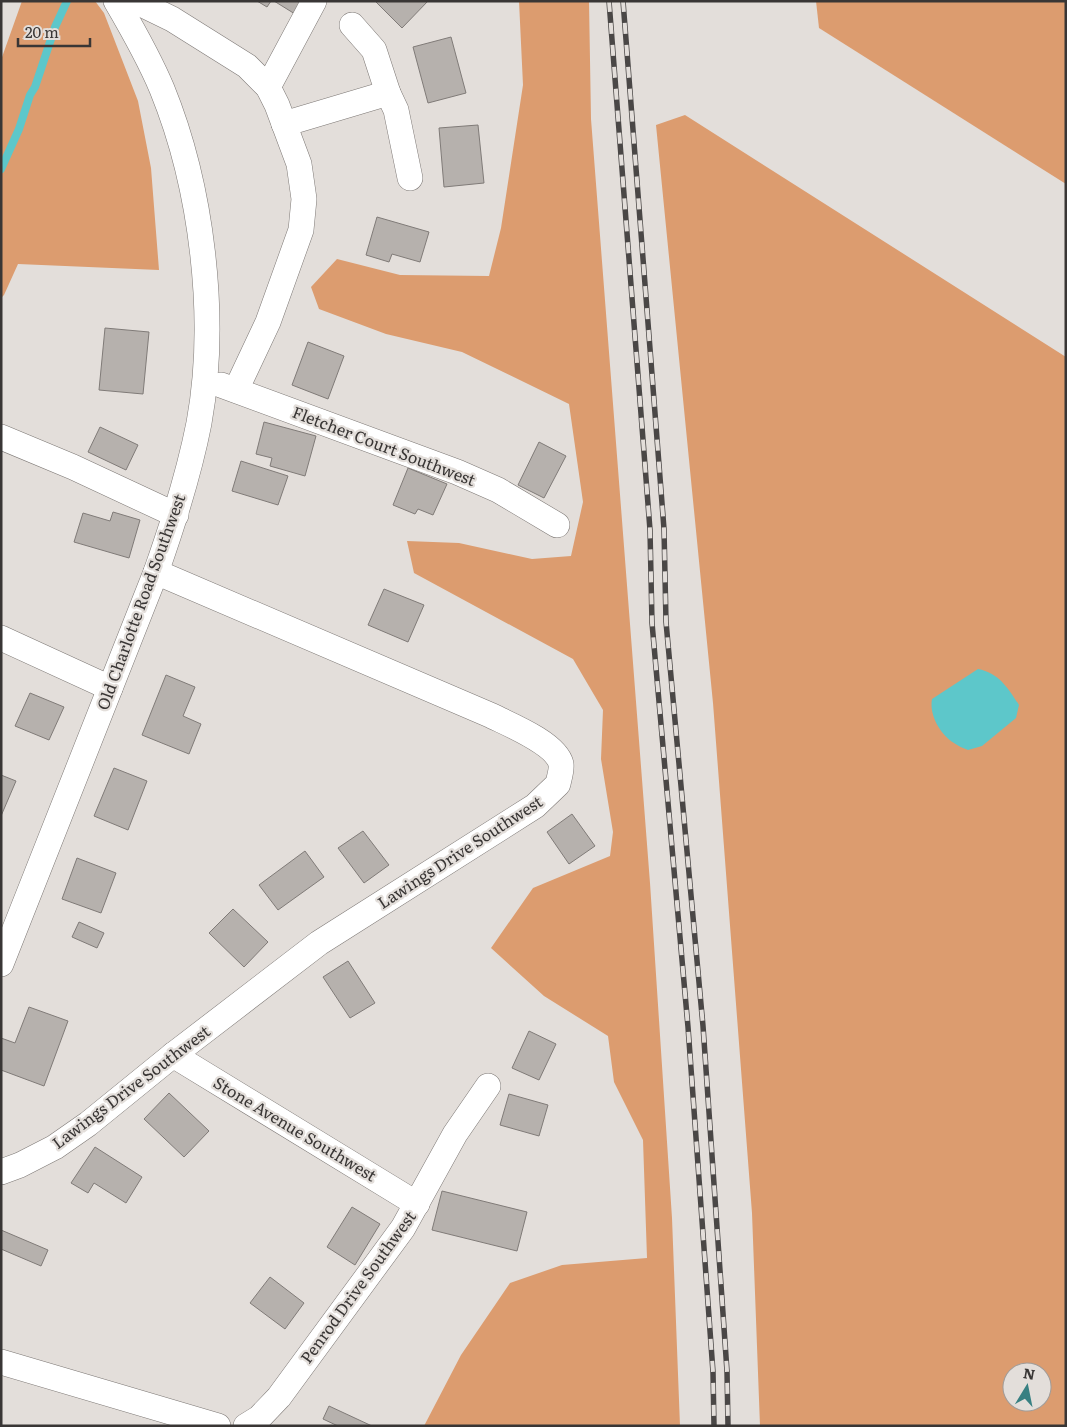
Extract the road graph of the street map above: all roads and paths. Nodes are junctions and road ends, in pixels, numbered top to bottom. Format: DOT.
graph roads {
  1 [pos="116,1"];
  2 [pos="135,1"];
  3 [pos="314,1"];
  4 [pos="352,25"];
  5 [pos="268,87"];
  6 [pos="388,93"];
  7 [pos="284,124"];
  8 [pos="410,178"];
  9 [pos="205,380"];
  10 [pos="236,390"];
  11 [pos="1,437"];
  12 [pos="176,515"];
  13 [pos="557,525"];
  14 [pos="156,572"];
  15 [pos="1,638"];
  16 [pos="110,688"];
  17 [pos="1,964"];
  18 [pos="173,1055"];
  19 [pos="488,1086"];
  20 [pos="1,1172"];
  21 [pos="417,1204"];
  22 [pos="1,1362"];
  23 [pos="218,1426"];
  24 [pos="246,1426"];
  1 -- 9 [label="street, Old Charlotte Road Southwest"];
  2 -- 5 [label="street"];
  3 -- 5 [label="street"];
  4 -- 6 [label="street"];
  5 -- 7 [label="street"];
  6 -- 7 [label="street"];
  6 -- 8 [label="street"];
  7 -- 10 [label="street"];
  9 -- 10 [label="street, Fletcher Court Southwest"];
  9 -- 12 [label="street, Old Charlotte Road Southwest"];
  10 -- 13 [label="street, Fletcher Court Southwest"];
  11 -- 12 [label="street"];
  12 -- 14 [label="street, Old Charlotte Road Southwest"];
  14 -- 16 [label="street, Old Charlotte Road Southwest"];
  14 -- 18 [label="street, Lawings Drive Southwest"];
  15 -- 16 [label="street"];
  16 -- 17 [label="street, Old Charlotte Road Southwest"];
  18 -- 20 [label="street, Lawings Drive Southwest"];
  18 -- 21 [label="street, Stone Avenue Southwest"];
  19 -- 21 [label="street, Penrod Drive Southwest"];
  21 -- 24 [label="street, Penrod Drive Southwest"];
  22 -- 23 [label="street"];
}
